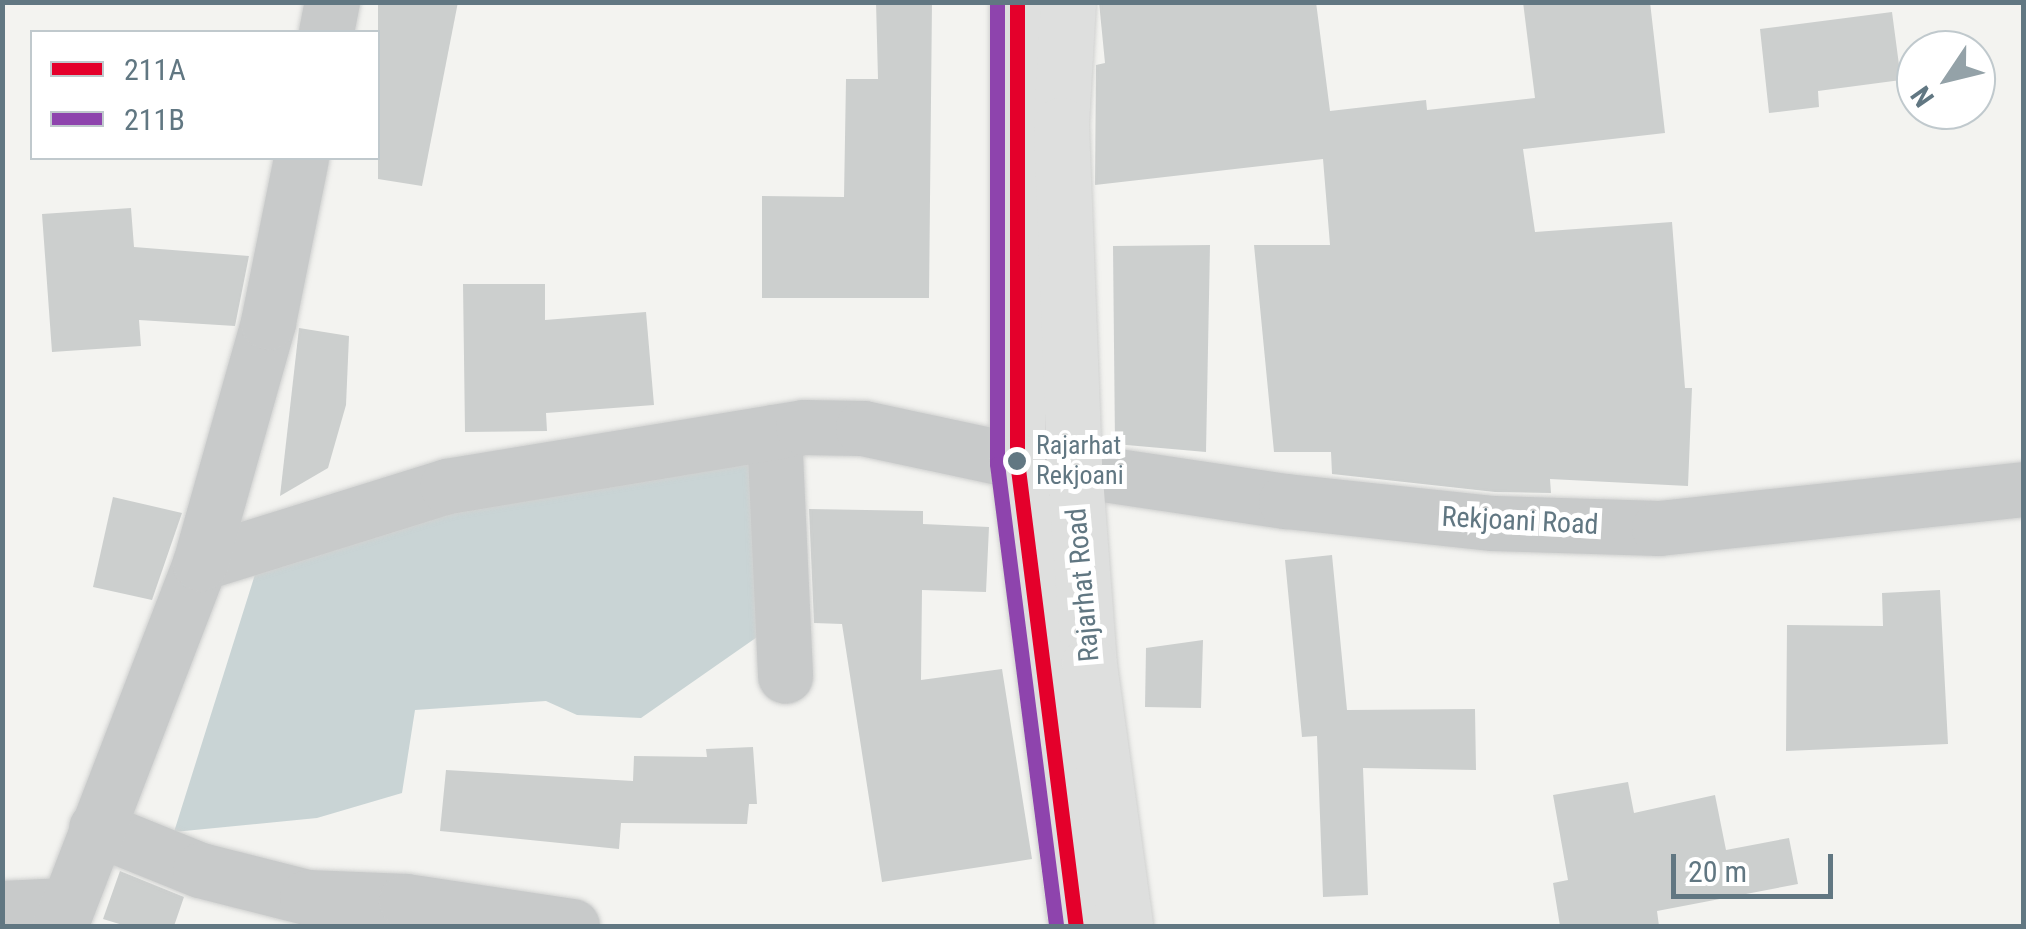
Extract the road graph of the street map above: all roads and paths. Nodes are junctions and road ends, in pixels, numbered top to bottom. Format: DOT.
graph roads {
  1 [pos="332,2"];
  2 [pos="1017,2"];
  3 [pos="1068,2"];
  4 [pos="326,30"];
  5 [pos="301,160"];
  6 [pos="774,432"];
  7 [pos="1017,462"];
  8 [pos="1074,466"];
  9 [pos="2024,489"];
  10 [pos="200,563"];
  11 [pos="784,676"];
  12 [pos="96,828"];
  13 [pos="2,908"];
  14 [pos="63,916"];
  15 [pos="572,926"];
  16 [pos="1076,926"];
  17 [pos="1125,926"];
  1 -- 4 [label="street"];
  2 -- 7 [label="main road, Rajarhat Road"];
  3 -- 8 [label="main road, Rajarhat Road"];
  5 -- 10 [label="street"];
  6 -- 7 [label="street, Rekjoani Road"];
  6 -- 10 [label="street, Rekjoani Road"];
  6 -- 11 [label="street"];
  7 -- 8 [label="street, Rekjoani Road"];
  7 -- 16 [label="main road, Rajarhat Road"];
  8 -- 9 [label="street, Rekjoani Road"];
  8 -- 17 [label="main road, Rajarhat Road"];
  10 -- 12 [label="street"];
  12 -- 14 [label="street"];
  12 -- 15 [label="street"];
  13 -- 14 [label="street"];
}
